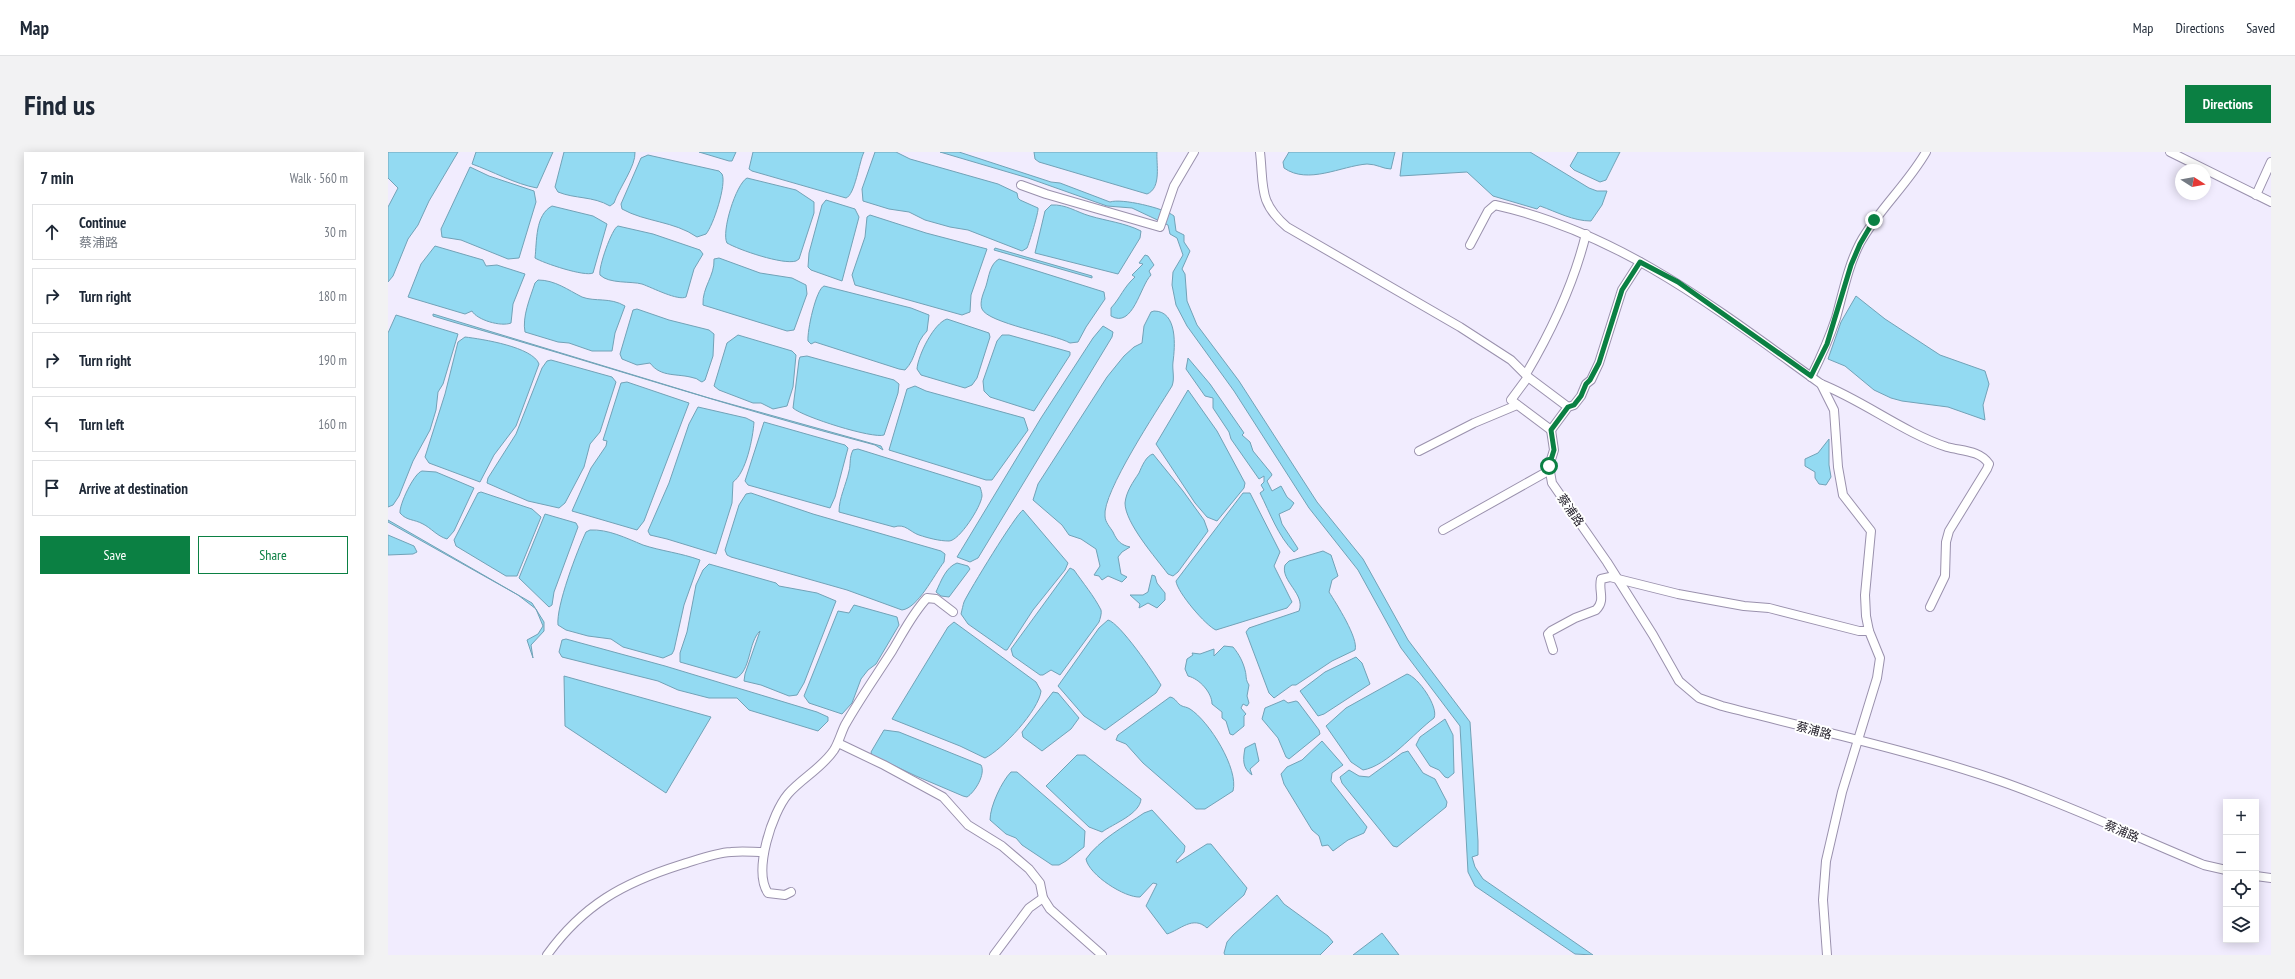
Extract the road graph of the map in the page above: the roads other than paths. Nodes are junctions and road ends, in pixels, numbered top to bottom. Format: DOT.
graph roads {
  1 [pos="1194,152"];
  2 [pos="1260,152"];
  3 [pos="1926,152"];
  4 [pos="2170,152"];
  5 [pos="2271,162"];
  6 [pos="1021,184"];
  7 [pos="2256,195"];
  8 [pos="2271,202"];
  9 [pos="1586,234"];
  10 [pos="1470,245"];
  11 [pos="1640,262"];
  12 [pos="1527,376"];
  13 [pos="1811,376"];
  14 [pos="1821,384"];
  15 [pos="1517,405"];
  16 [pos="1568,407"];
  17 [pos="1551,430"];
  18 [pos="1419,451"];
  19 [pos="1550,470"];
  20 [pos="1443,530"];
  21 [pos="1618,580"];
  22 [pos="1930,607"];
  23 [pos="953,612"];
  24 [pos="1869,631"];
  25 [pos="1553,650"];
  26 [pos="1858,741"];
  27 [pos="838,743"];
  28 [pos="764,852"];
  29 [pos="2223,869"];
  30 [pos="2259,876"];
  31 [pos="2271,878"];
  32 [pos="791,892"];
  33 [pos="1043,898"];
  34 [pos="547,955"];
  35 [pos="994,955"];
  36 [pos="1102,955"];
  37 [pos="1827,955"];
  1 -- 6 [label="street"];
  2 -- 12 [label="street"];
  3 -- 13 [label="street"];
  4 -- 7 [label="street"];
  5 -- 7 [label="street"];
  7 -- 8 [label="street"];
  9 -- 10 [label="street"];
  9 -- 11 [label="street"];
  9 -- 12 [label="street"];
  11 -- 13 [label="street"];
  11 -- 16 [label="street"];
  12 -- 15 [label="street"];
  12 -- 16 [label="street"];
  13 -- 14 [label="street"];
  14 -- 22 [label="street"];
  14 -- 24 [label="street"];
  15 -- 17 [label="street"];
  15 -- 18 [label="street"];
  16 -- 17 [label="street"];
  17 -- 19 [label="street, 蔡浦路"];
  19 -- 20 [label="street"];
  19 -- 21 [label="street, 蔡浦路"];
  21 -- 24 [label="street"];
  21 -- 25 [label="street"];
  21 -- 26 [label="street, 蔡浦路"];
  23 -- 27 [label="street"];
  24 -- 26 [label="street"];
  26 -- 29 [label="street, 蔡浦路"];
  26 -- 37 [label="street"];
  27 -- 28 [label="street"];
  27 -- 33 [label="street"];
  28 -- 32 [label="street"];
  28 -- 34 [label="street"];
  30 -- 31 [label="street"];
  33 -- 35 [label="street"];
  33 -- 36 [label="street"];
}
